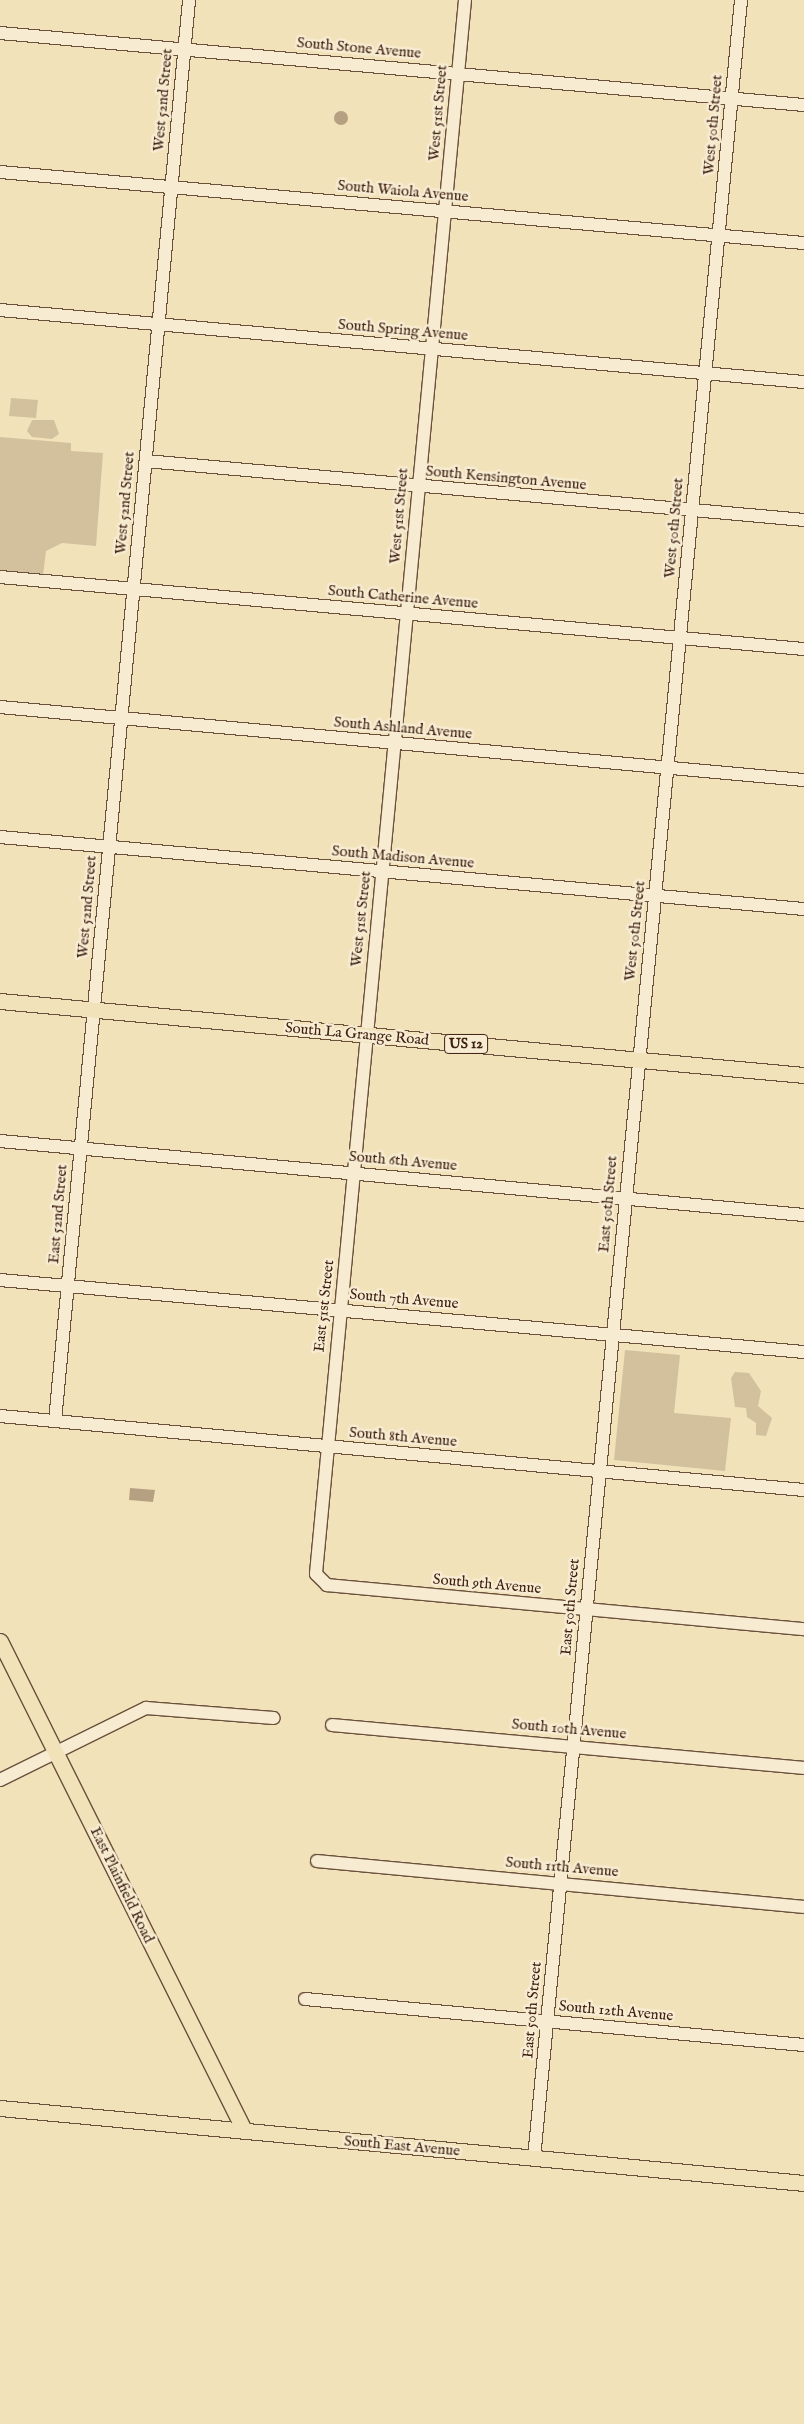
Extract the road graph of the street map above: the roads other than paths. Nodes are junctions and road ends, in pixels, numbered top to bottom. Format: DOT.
graph roads {
  1 [pos="189,0"];
  2 [pos="465,0"];
  3 [pos="740,0"];
  4 [pos="0,33"];
  5 [pos="184,49"];
  6 [pos="458,74"];
  7 [pos="732,98"];
  8 [pos="804,105"];
  9 [pos="0,172"];
  10 [pos="172,187"];
  11 [pos="445,211"];
  12 [pos="719,235"];
  13 [pos="804,243"];
  14 [pos="0,310"];
  15 [pos="159,323"];
  16 [pos="432,349"];
  17 [pos="705,373"];
  18 [pos="804,382"];
  19 [pos="146,462"];
  20 [pos="418,486"];
  21 [pos="692,510"];
  22 [pos="804,520"];
  23 [pos="0,577"];
  24 [pos="134,590"];
  25 [pos="407,613"];
  26 [pos="680,638"];
  27 [pos="804,649"];
  28 [pos="0,707"];
  29 [pos="121,719"];
  30 [pos="394,743"];
  31 [pos="668,766"];
  32 [pos="804,780"];
  33 [pos="0,837"];
  34 [pos="109,847"];
  35 [pos="382,871"];
  36 [pos="655,895"];
  37 [pos="804,908"];
  38 [pos="0,1001"];
  39 [pos="94,1010"];
  40 [pos="366,1035"];
  41 [pos="638,1060"];
  42 [pos="804,1075"];
  43 [pos="0,1141"];
  44 [pos="80,1148"];
  45 [pos="354,1173"];
  46 [pos="625,1198"];
  47 [pos="804,1214"];
  48 [pos="0,1280"];
  49 [pos="68,1287"];
  50 [pos="340,1309"];
  51 [pos="612,1334"];
  52 [pos="804,1352"];
  53 [pos="0,1416"];
  54 [pos="55,1421"];
  55 [pos="327,1446"];
  56 [pos="599,1471"];
  57 [pos="804,1490"];
  58 [pos="318,1580"];
  59 [pos="586,1610"];
  60 [pos="804,1630"];
  61 [pos="0,1640"];
  62 [pos="274,1718"];
  63 [pos="332,1725"];
  64 [pos="573,1746"];
  65 [pos="56,1753"];
  66 [pos="804,1768"];
  67 [pos="0,1780"];
  68 [pos="317,1861"];
  69 [pos="560,1883"];
  70 [pos="804,1907"];
  71 [pos="305,1999"];
  72 [pos="547,2021"];
  73 [pos="804,2045"];
  74 [pos="0,2108"];
  75 [pos="244,2130"];
  76 [pos="534,2158"];
  77 [pos="804,2183"];
  1 -- 5 [label="street, West 52nd Street"];
  2 -- 6 [label="street, West 51st Street"];
  3 -- 7 [label="street, West 50th Street"];
  4 -- 5 [label="street, South Stone Avenue"];
  5 -- 6 [label="street, South Stone Avenue"];
  5 -- 10 [label="street, West 52nd Street"];
  6 -- 7 [label="street, South Stone Avenue"];
  6 -- 11 [label="street, West 51st Street"];
  7 -- 8 [label="street, South Stone Avenue"];
  7 -- 12 [label="street, West 50th Street"];
  9 -- 10 [label="street, South Waiola Avenue"];
  10 -- 11 [label="street, South Waiola Avenue"];
  10 -- 15 [label="street, West 52nd Street"];
  11 -- 12 [label="street, South Waiola Avenue"];
  11 -- 16 [label="street, West 51st Street"];
  12 -- 13 [label="street, South Waiola Avenue"];
  12 -- 17 [label="street, West 50th Street"];
  14 -- 15 [label="street, South Spring Avenue"];
  15 -- 16 [label="street, South Spring Avenue"];
  15 -- 19 [label="street, West 52nd Street"];
  16 -- 17 [label="street, South Spring Avenue"];
  16 -- 20 [label="street, West 51st Street"];
  17 -- 18 [label="street, South Spring Avenue"];
  17 -- 21 [label="street, West 50th Street"];
  19 -- 20 [label="street, South Kensington Avenue"];
  19 -- 24 [label="street, West 52nd Street"];
  20 -- 21 [label="street, South Kensington Avenue"];
  20 -- 25 [label="street, West 51st Street"];
  21 -- 22 [label="street, South Kensington Avenue"];
  21 -- 26 [label="street, West 50th Street"];
  23 -- 24 [label="street, South Catherine Avenue"];
  24 -- 25 [label="street, South Catherine Avenue"];
  24 -- 29 [label="street, West 52nd Street"];
  25 -- 26 [label="street, South Catherine Avenue"];
  25 -- 30 [label="street, West 51st Street"];
  26 -- 27 [label="street, South Catherine Avenue"];
  26 -- 31 [label="street, West 50th Street"];
  28 -- 29 [label="street, South Ashland Avenue"];
  29 -- 30 [label="street, South Ashland Avenue"];
  29 -- 34 [label="street, West 52nd Street"];
  30 -- 31 [label="street, South Ashland Avenue"];
  30 -- 35 [label="street, West 51st Street"];
  31 -- 32 [label="street, South Ashland Avenue"];
  31 -- 36 [label="street, West 50th Street"];
  33 -- 34 [label="street, South Madison Avenue"];
  34 -- 35 [label="street, South Madison Avenue"];
  34 -- 39 [label="street, West 52nd Street"];
  35 -- 36 [label="street, South Madison Avenue"];
  35 -- 40 [label="street, West 51st Street"];
  36 -- 37 [label="street, South Madison Avenue"];
  36 -- 41 [label="street, West 50th Street"];
  38 -- 39 [label="main road, South La Grange Road / US 12"];
  39 -- 40 [label="main road, South La Grange Road / US 12"];
  39 -- 44 [label="street, East 52nd Street"];
  40 -- 41 [label="main road, South La Grange Road / US 12"];
  40 -- 45 [label="street, East 51st Street"];
  41 -- 42 [label="main road, South La Grange Road / US 12"];
  41 -- 46 [label="street, East 50th Street"];
  43 -- 44 [label="street, South 6th Avenue"];
  44 -- 45 [label="street, South 6th Avenue"];
  44 -- 49 [label="street, East 52nd Street"];
  45 -- 46 [label="street, South 6th Avenue"];
  45 -- 50 [label="street, East 51st Street"];
  46 -- 47 [label="street, South 6th Avenue"];
  46 -- 51 [label="street, East 50th Street"];
  48 -- 49 [label="street, South 7th Avenue"];
  49 -- 50 [label="street, South 7th Avenue"];
  49 -- 54 [label="street, East 52nd Street"];
  50 -- 51 [label="street, South 7th Avenue"];
  50 -- 55 [label="street, East 51st Street"];
  51 -- 52 [label="street, South 7th Avenue"];
  51 -- 56 [label="street, East 50th Street"];
  53 -- 54 [label="street, South 8th Avenue"];
  54 -- 55 [label="street, South 8th Avenue"];
  55 -- 56 [label="street, South 8th Avenue"];
  55 -- 58 [label="street, East 51st Street"];
  56 -- 57 [label="street, South 8th Avenue"];
  56 -- 59 [label="street, East 50th Street"];
  58 -- 59 [label="street, South 9th Avenue"];
  59 -- 60 [label="street, South 9th Avenue"];
  59 -- 64 [label="street, East 50th Street"];
  61 -- 65 [label="main road, East Plainfield Road"];
  62 -- 65 [label="street"];
  63 -- 64 [label="street, South 10th Avenue"];
  64 -- 66 [label="street, South 10th Avenue"];
  64 -- 69 [label="street, East 50th Street"];
  65 -- 67 [label="street"];
  65 -- 75 [label="main road, East Plainfield Road"];
  68 -- 69 [label="street, South 11th Avenue"];
  69 -- 70 [label="street, South 11th Avenue"];
  69 -- 72 [label="street, East 50th Street"];
  71 -- 72 [label="street, South 12th Avenue"];
  72 -- 73 [label="street, South 12th Avenue"];
  72 -- 76 [label="street, East 50th Street"];
  74 -- 75 [label="main road, South East Avenue"];
  75 -- 76 [label="main road, South East Avenue"];
  76 -- 77 [label="main road, South East Avenue"];
}
